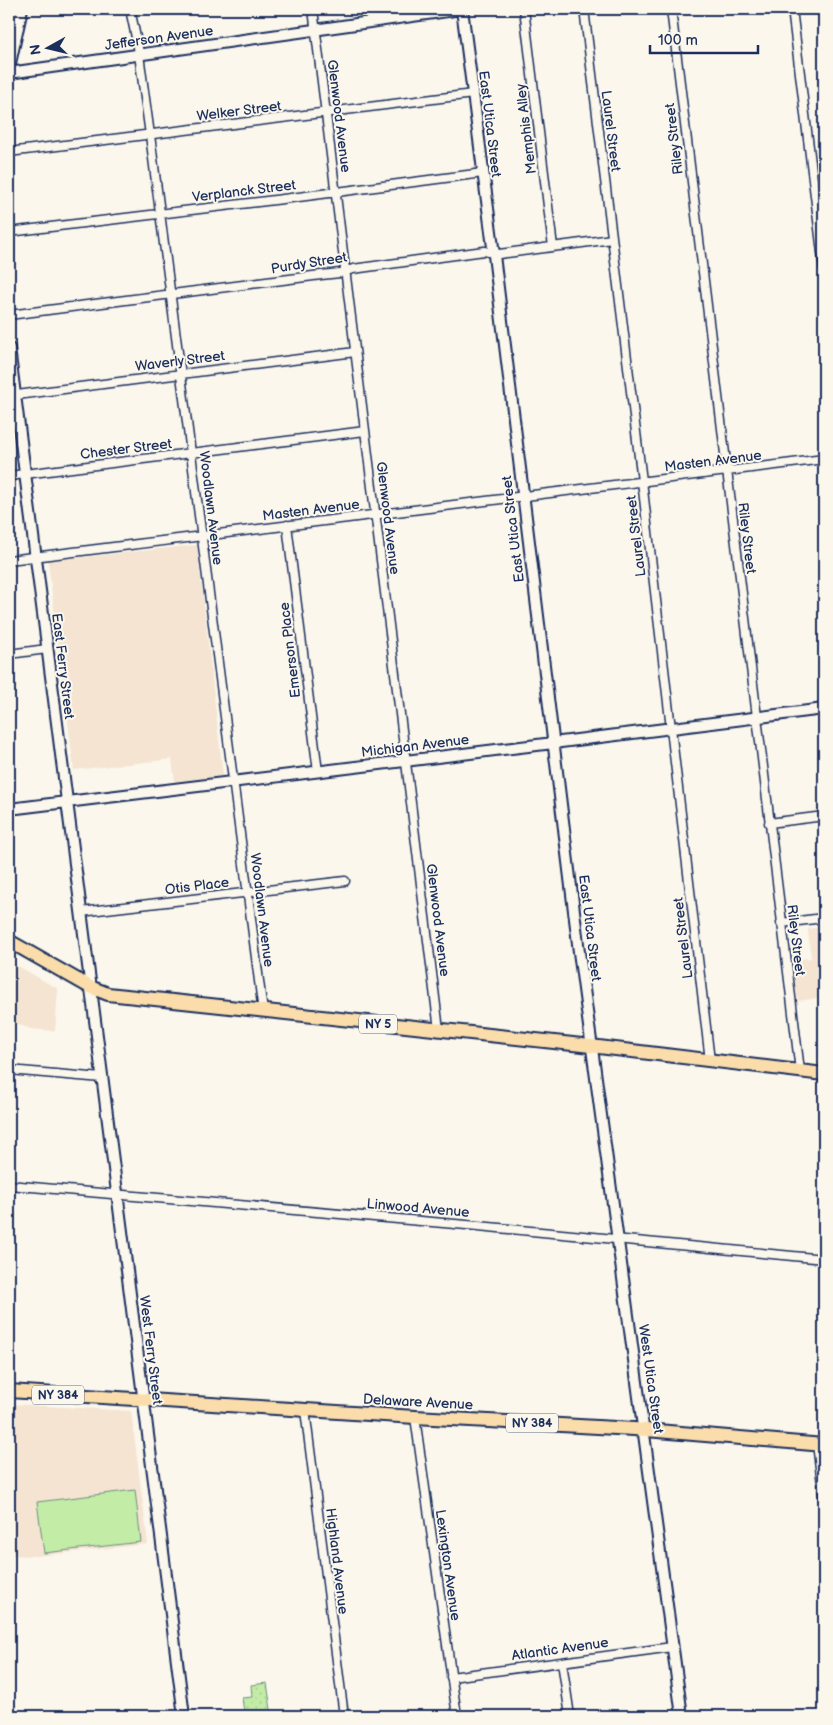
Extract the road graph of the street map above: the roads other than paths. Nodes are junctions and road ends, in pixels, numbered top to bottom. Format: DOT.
graph roads {
  1 [pos="22,9"];
  2 [pos="130,9"];
  3 [pos="313,9"];
  4 [pos="462,9"];
  5 [pos="524,9"];
  6 [pos="584,9"];
  7 [pos="671,9"];
  8 [pos="792,9"];
  9 [pos="315,30"];
  10 [pos="139,54"];
  11 [pos="9,68"];
  12 [pos="9,73"];
  13 [pos="473,94"];
  14 [pos="326,112"];
  15 [pos="150,135"];
  16 [pos="9,152"];
  17 [pos="483,173"];
  18 [pos="336,192"];
  19 [pos="160,214"];
  20 [pos="9,232"];
  21 [pos="612,239"];
  22 [pos="553,247"];
  23 [pos="493,252"];
  24 [pos="824,269"];
  25 [pos="345,271"];
  26 [pos="170,294"];
  27 [pos="9,315"];
  28 [pos="9,348"];
  29 [pos="355,352"];
  30 [pos="181,373"];
  31 [pos="12,395"];
  32 [pos="365,431"];
  33 [pos="191,453"];
  34 [pos="824,459"];
  35 [pos="726,472"];
  36 [pos="25,474"];
  37 [pos="9,476"];
  38 [pos="642,481"];
  39 [pos="523,496"];
  40 [pos="375,514"];
  41 [pos="287,525"];
  42 [pos="202,536"];
  43 [pos="36,557"];
  44 [pos="9,560"];
  45 [pos="47,649"];
  46 [pos="9,654"];
  47 [pos="824,709"];
  48 [pos="756,717"];
  49 [pos="671,728"];
  50 [pos="553,743"];
  51 [pos="406,761"];
  52 [pos="318,772"];
  53 [pos="233,782"];
  54 [pos="67,802"];
  55 [pos="9,809"];
  56 [pos="824,816"];
  57 [pos="769,823"];
  58 [pos="345,881"];
  59 [pos="247,893"];
  60 [pos="81,912"];
  61 [pos="824,918"];
  62 [pos="781,923"];
  63 [pos="9,941"];
  64 [pos="90,987"];
  65 [pos="262,1012"];
  66 [pos="439,1030"];
  67 [pos="592,1046"];
  68 [pos="710,1061"];
  69 [pos="9,1070"];
  70 [pos="800,1071"];
  71 [pos="824,1074"];
  72 [pos="102,1078"];
  73 [pos="9,1185"];
  74 [pos="117,1194"];
  75 [pos="618,1239"];
  76 [pos="824,1259"];
  77 [pos="9,1391"];
  78 [pos="143,1399"];
  79 [pos="305,1410"];
  80 [pos="415,1417"];
  81 [pos="643,1430"];
  82 [pos="821,1445"];
  83 [pos="824,1500"];
  84 [pos="672,1647"];
  85 [pos="562,1662"];
  86 [pos="451,1677"];
  87 [pos="184,1716"];
  88 [pos="344,1716"];
  89 [pos="456,1716"];
  90 [pos="570,1716"];
  91 [pos="682,1716"];
  1 -- 11 [label="street"];
  2 -- 10 [label="street, Woodlawn Avenue"];
  3 -- 9 [label="street, Glenwood Avenue"];
  4 -- 9 [label="street, Jefferson Avenue"];
  4 -- 13 [label="street, East Utica Street"];
  5 -- 22 [label="street, Memphis Alley"];
  6 -- 21 [label="street, Laurel Street"];
  7 -- 35 [label="street, Riley Street"];
  8 -- 24 [label="street"];
  9 -- 10 [label="street, Jefferson Avenue"];
  9 -- 14 [label="street, Glenwood Avenue"];
  10 -- 12 [label="street, Jefferson Avenue"];
  10 -- 15 [label="street, Woodlawn Avenue"];
  13 -- 14 [label="street, Welker Street"];
  13 -- 17 [label="street, East Utica Street"];
  14 -- 15 [label="street, Welker Street"];
  14 -- 18 [label="street, Glenwood Avenue"];
  15 -- 16 [label="street, Welker Street"];
  15 -- 19 [label="street, Woodlawn Avenue"];
  17 -- 18 [label="street, Verplanck Street"];
  17 -- 23 [label="street, East Utica Street"];
  18 -- 19 [label="street, Verplanck Street"];
  18 -- 25 [label="street, Glenwood Avenue"];
  19 -- 20 [label="street, Verplanck Street"];
  19 -- 26 [label="street, Woodlawn Avenue"];
  21 -- 22 [label="street, Purdy Street"];
  21 -- 38 [label="street, Laurel Street"];
  22 -- 23 [label="street, Purdy Street"];
  23 -- 25 [label="street, Purdy Street"];
  23 -- 39 [label="street, East Utica Street"];
  25 -- 26 [label="street, Purdy Street"];
  25 -- 29 [label="street, Glenwood Avenue"];
  26 -- 27 [label="street, Purdy Street"];
  26 -- 30 [label="street, Woodlawn Avenue"];
  28 -- 31 [label="street, East Ferry Street"];
  29 -- 30 [label="street, Waverly Street"];
  29 -- 32 [label="street, Glenwood Avenue"];
  30 -- 31 [label="street, Waverly Street"];
  30 -- 33 [label="street, Woodlawn Avenue"];
  31 -- 36 [label="street, East Ferry Street"];
  32 -- 33 [label="street, Chester Street"];
  32 -- 40 [label="street, Glenwood Avenue"];
  33 -- 36 [label="street, Chester Street"];
  33 -- 42 [label="street, Woodlawn Avenue"];
  34 -- 35 [label="street, Masten Avenue"];
  35 -- 38 [label="street, Masten Avenue"];
  35 -- 48 [label="street, Riley Street"];
  36 -- 37 [label="street, Chester Street"];
  36 -- 43 [label="street, East Ferry Street"];
  38 -- 39 [label="street, Masten Avenue"];
  38 -- 49 [label="street, Laurel Street"];
  39 -- 40 [label="street, Masten Avenue"];
  39 -- 50 [label="street, East Utica Street"];
  40 -- 41 [label="street, Masten Avenue"];
  40 -- 51 [label="street, Glenwood Avenue"];
  41 -- 42 [label="street, Masten Avenue"];
  41 -- 52 [label="street, Emerson Place"];
  42 -- 43 [label="street, Masten Avenue"];
  42 -- 53 [label="street, Woodlawn Avenue"];
  43 -- 44 [label="street, Masten Avenue"];
  43 -- 45 [label="street, East Ferry Street"];
  45 -- 46 [label="street"];
  45 -- 54 [label="street, East Ferry Street"];
  47 -- 48 [label="street, Michigan Avenue"];
  48 -- 49 [label="street, Michigan Avenue"];
  48 -- 57 [label="street, Riley Street"];
  49 -- 50 [label="street, Michigan Avenue"];
  49 -- 68 [label="street, Laurel Street"];
  50 -- 51 [label="street, Michigan Avenue"];
  50 -- 67 [label="street, East Utica Street"];
  51 -- 52 [label="street, Michigan Avenue"];
  51 -- 66 [label="street, Glenwood Avenue"];
  52 -- 53 [label="street, Michigan Avenue"];
  53 -- 54 [label="street, Michigan Avenue"];
  53 -- 59 [label="street, Woodlawn Avenue"];
  54 -- 55 [label="street, Michigan Avenue"];
  54 -- 60 [label="street, East Ferry Street"];
  56 -- 57 [label="street"];
  57 -- 62 [label="street, Riley Street"];
  58 -- 59 [label="street, Otis Place"];
  59 -- 60 [label="street, Otis Place"];
  59 -- 65 [label="street, Woodlawn Avenue"];
  60 -- 64 [label="street, East Ferry Street"];
  61 -- 62 [label="street"];
  62 -- 70 [label="street, Riley Street"];
  63 -- 64 [label="main road, NY 5"];
  64 -- 65 [label="main road, NY 5"];
  64 -- 72 [label="street, West Ferry Street"];
  65 -- 66 [label="main road, NY 5"];
  66 -- 67 [label="main road, NY 5"];
  67 -- 68 [label="main road, NY 5"];
  67 -- 75 [label="street, West Utica Street"];
  68 -- 70 [label="main road, NY 5"];
  69 -- 72 [label="street"];
  70 -- 71 [label="main road, NY 5"];
  72 -- 74 [label="street, West Ferry Street"];
  73 -- 74 [label="street, Linwood Avenue"];
  74 -- 75 [label="street, Linwood Avenue"];
  74 -- 78 [label="street, West Ferry Street"];
  75 -- 76 [label="street, Linwood Avenue"];
  75 -- 81 [label="street, West Utica Street"];
  77 -- 78 [label="main road, Delaware Avenue / NY 384"];
  78 -- 79 [label="main road, Delaware Avenue / NY 384"];
  78 -- 87 [label="street, West Ferry Street"];
  79 -- 80 [label="main road, Delaware Avenue / NY 384"];
  79 -- 88 [label="street, Highland Avenue"];
  80 -- 81 [label="main road, Delaware Avenue / NY 384"];
  80 -- 86 [label="street, Lexington Avenue"];
  81 -- 82 [label="main road, Delaware Avenue / NY 384"];
  81 -- 84 [label="street, West Utica Street"];
  82 -- 83 [label="street"];
  84 -- 85 [label="street, Atlantic Avenue"];
  84 -- 91 [label="street, West Utica Street"];
  85 -- 86 [label="street, Atlantic Avenue"];
  85 -- 90 [label="street"];
  86 -- 89 [label="street, Lexington Avenue"];
}
